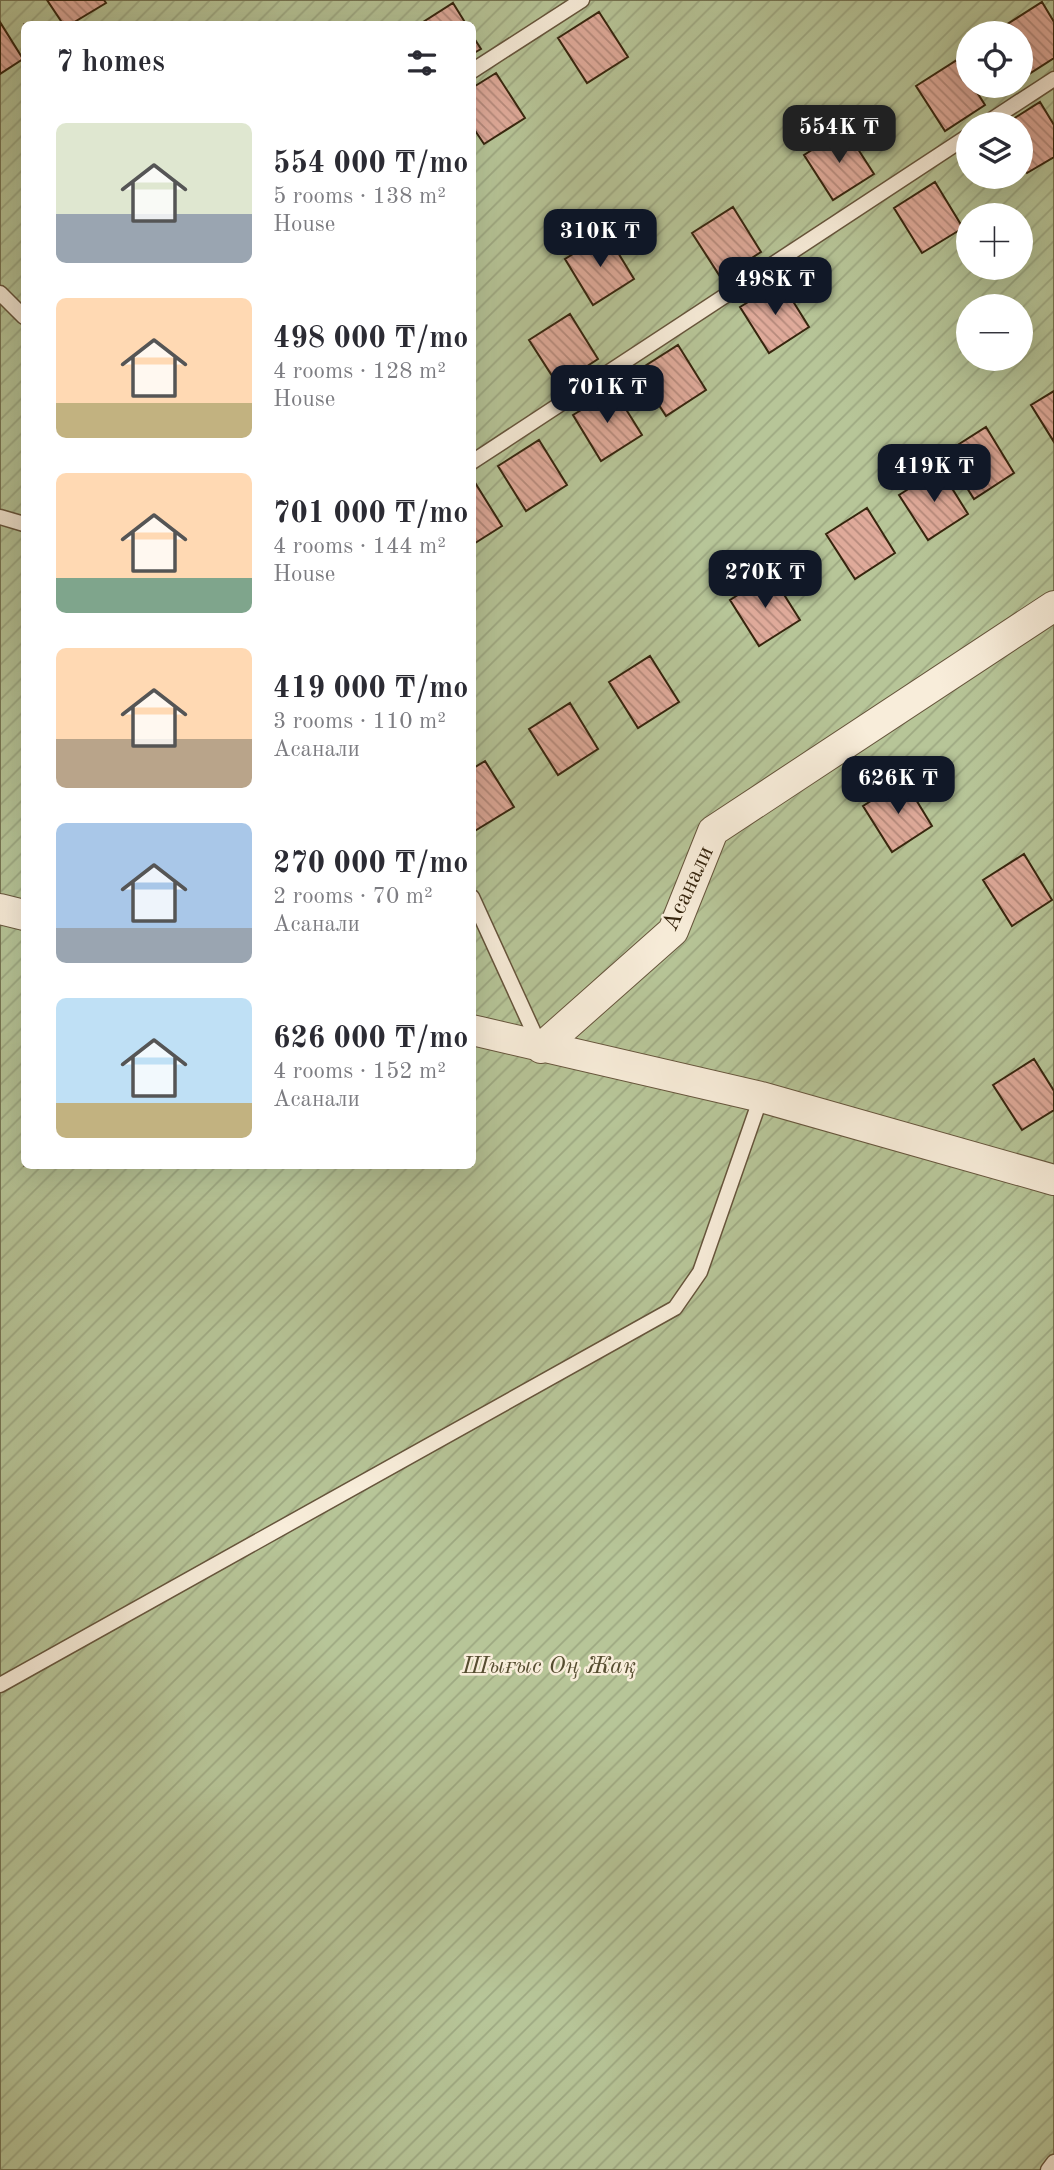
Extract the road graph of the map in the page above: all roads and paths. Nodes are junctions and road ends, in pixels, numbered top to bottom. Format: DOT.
graph roads {
  1 [pos="582,0"];
  2 [pos="476,68"];
  3 [pos="1054,79"];
  4 [pos="1003,112"];
  5 [pos="956,144"];
  6 [pos="0,293"];
  7 [pos="21,314"];
  8 [pos="476,459"];
  9 [pos="0,517"];
  10 [pos="21,523"];
  11 [pos="1054,606"];
  12 [pos="476,906"];
  13 [pos="0,909"];
  14 [pos="21,914"];
  15 [pos="476,1031"];
  16 [pos="541,1048"];
  17 [pos="761,1097"];
  18 [pos="1049,1173"];
  19 [pos="0,1685"];
  20 [pos="1054,2162"];
  21 [pos="1048,2170"];
  1 -- 2 [label="lane"];
  3 -- 4 [label="lane"];
  5 -- 8 [label="lane"];
  6 -- 7 [label="lane"];
  9 -- 10 [label="lane"];
  11 -- 16 [label="street, Асанали"];
  12 -- 16 [label="lane"];
  13 -- 14 [label="street"];
  15 -- 16 [label="street"];
  16 -- 17 [label="street"];
  17 -- 18 [label="street"];
  17 -- 19 [label="lane"];
  20 -- 21 [label="lane"];
}
